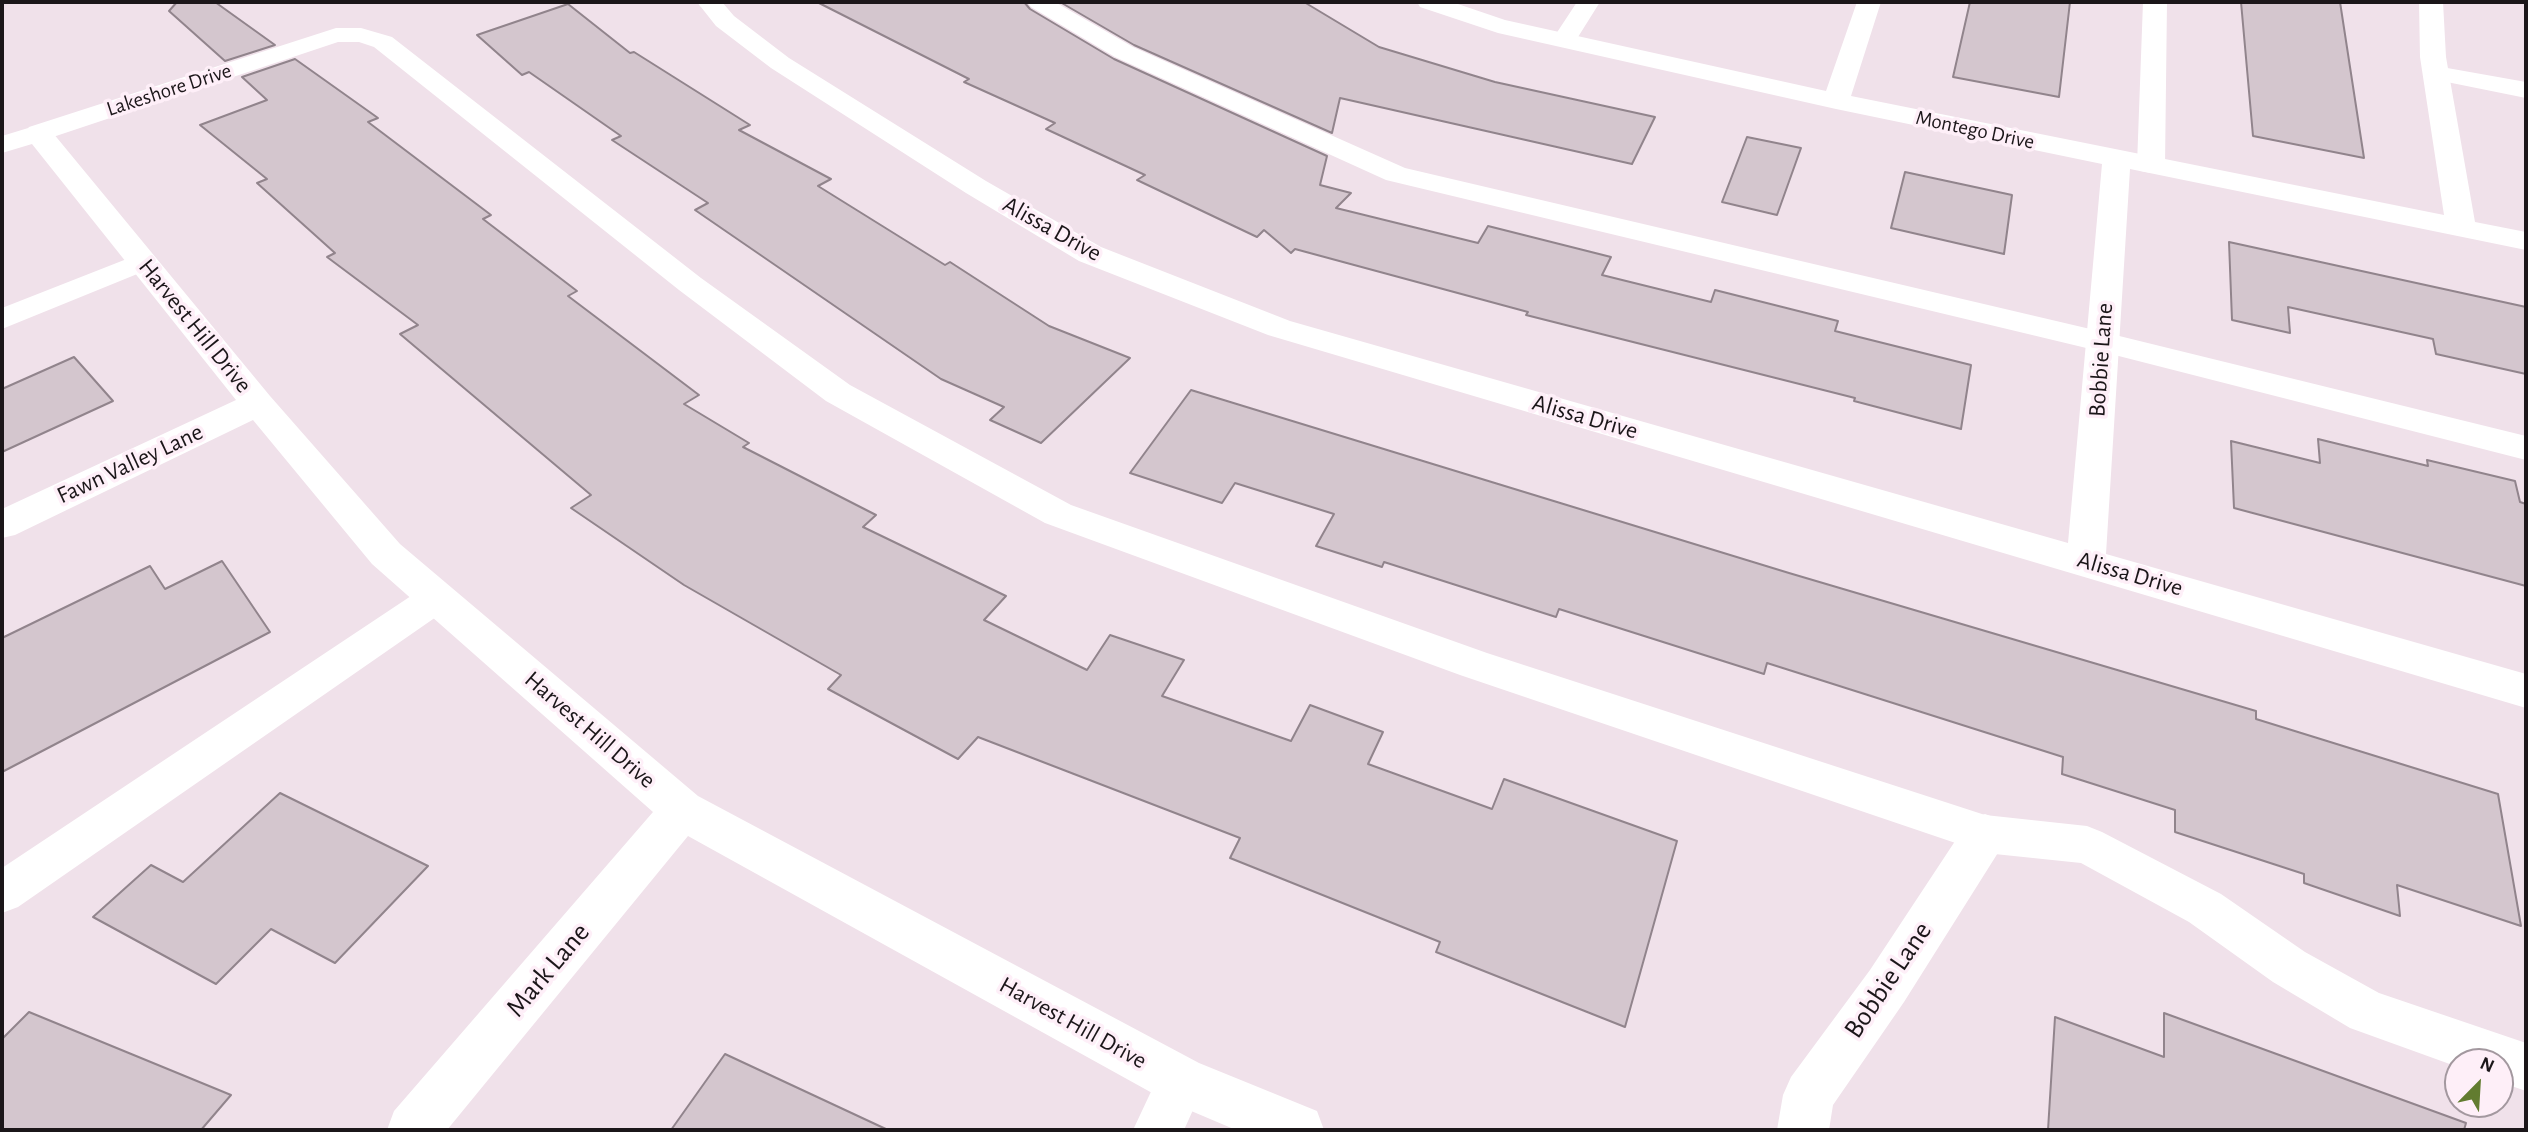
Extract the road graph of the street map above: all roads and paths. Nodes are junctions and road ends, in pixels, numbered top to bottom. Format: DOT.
graph roads {
  1 [pos="709,2"];
  2 [pos="1039,2"];
  3 [pos="1429,2"];
  4 [pos="1587,2"];
  5 [pos="1869,2"];
  6 [pos="2155,2"];
  7 [pos="2431,2"];
  8 [pos="1564,40"];
  9 [pos="2436,73"];
  10 [pos="2526,90"];
  11 [pos="1836,101"];
  12 [pos="20,139"];
  13 [pos="2117,159"];
  14 [pos="2151,165"];
  15 [pos="2461,227"];
  16 [pos="2526,241"];
  17 [pos="142,262"];
  18 [pos="2,319"];
  19 [pos="2103,342"];
  20 [pos="257,404"];
  21 [pos="2526,448"];
  22 [pos="2,525"];
  23 [pos="2087,561"];
  24 [pos="436,598"];
  25 [pos="2526,691"];
  26 [pos="682,810"];
  27 [pos="1984,834"];
  28 [pos="2,893"];
  29 [pos="2526,1067"];
  30 [pos="1181,1082"];
  31 [pos="413,1130"];
  32 [pos="1158,1130"];
  33 [pos="1298,1130"];
  34 [pos="1803,1130"];
  1 -- 23 [label="street, Alissa Drive"];
  2 -- 19 [label="lane"];
  3 -- 8 [label="street, Montego Drive"];
  4 -- 8 [label="lane"];
  5 -- 11 [label="street"];
  6 -- 14 [label="lane"];
  7 -- 9 [label="street"];
  8 -- 11 [label="street, Montego Drive"];
  9 -- 10 [label="lane"];
  9 -- 15 [label="street"];
  11 -- 13 [label="street, Montego Drive"];
  12 -- 17 [label="street, Harvest Hill Drive"];
  12 -- 27 [label="lane, Lakeshore Drive"];
  13 -- 14 [label="street, Montego Drive"];
  13 -- 19 [label="street, Bobbie Lane"];
  14 -- 15 [label="street, Montego Drive"];
  15 -- 16 [label="street, Montego Drive"];
  17 -- 18 [label="lane"];
  17 -- 20 [label="street, Harvest Hill Drive"];
  19 -- 21 [label="lane"];
  19 -- 23 [label="street, Bobbie Lane"];
  20 -- 22 [label="street, Fawn Valley Lane"];
  20 -- 24 [label="street, Harvest Hill Drive"];
  23 -- 25 [label="street, Alissa Drive"];
  24 -- 26 [label="street, Harvest Hill Drive"];
  24 -- 28 [label="lane"];
  26 -- 30 [label="street, Harvest Hill Drive"];
  26 -- 31 [label="street, Mark Lane"];
  27 -- 29 [label="lane"];
  27 -- 34 [label="street, Bobbie Lane"];
  30 -- 32 [label="lane"];
  30 -- 33 [label="street, Harvest Hill Drive"];
}
